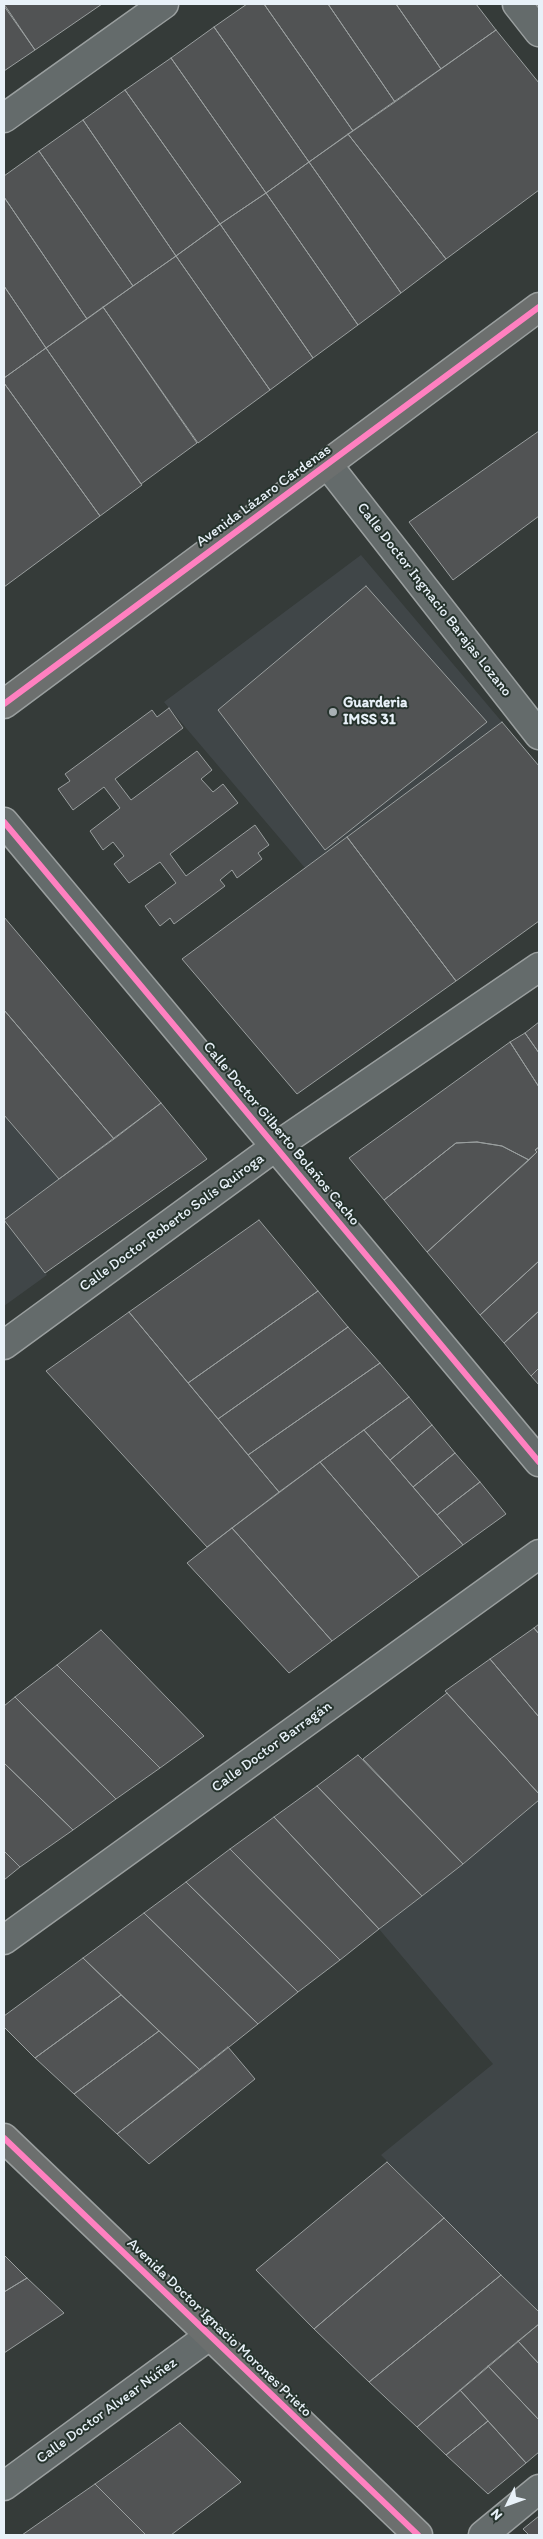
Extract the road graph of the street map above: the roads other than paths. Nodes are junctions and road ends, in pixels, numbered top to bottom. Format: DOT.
graph roads {
  1 [pos="164,4"];
  2 [pos="516,4"];
  3 [pos="539,32"];
  4 [pos="4,118"];
  5 [pos="539,307"];
  6 [pos="328,465"];
  7 [pos="4,704"];
  8 [pos="539,735"];
  9 [pos="4,822"];
  10 [pos="539,967"];
  11 [pos="276,1147"];
  12 [pos="4,1345"];
  13 [pos="539,1462"];
  14 [pos="539,1554"];
  15 [pos="4,1940"];
  16 [pos="4,2138"];
  17 [pos="209,2336"];
  18 [pos="4,2486"];
  19 [pos="539,2489"];
  20 [pos="418,2535"];
  21 [pos="483,2535"];
  1 -- 4 [label="street"];
  2 -- 3 [label="street"];
  5 -- 6 [label="main road, Avenida Lázaro Cárdenas"];
  6 -- 7 [label="main road, Avenida Lázaro Cárdenas"];
  6 -- 8 [label="street, Calle Doctor Ingnacio Barajas Lozano"];
  9 -- 11 [label="street, Calle Doctor Gilberto Bolaños Cacho"];
  10 -- 11 [label="street, Calle Doctor Roberto Solís Quiroga"];
  11 -- 12 [label="street, Calle Doctor Roberto Solís Quiroga"];
  11 -- 13 [label="street, Calle Doctor Gilberto Bolaños Cacho"];
  14 -- 15 [label="street, Calle Doctor Barragán"];
  16 -- 17 [label="main road, Avenida Doctor Ignacio Morones Prieto"];
  17 -- 18 [label="street, Calle Doctor Alvear Núñez"];
  17 -- 20 [label="main road, Avenida Doctor Ignacio Morones Prieto"];
  19 -- 21 [label="street"];
}
